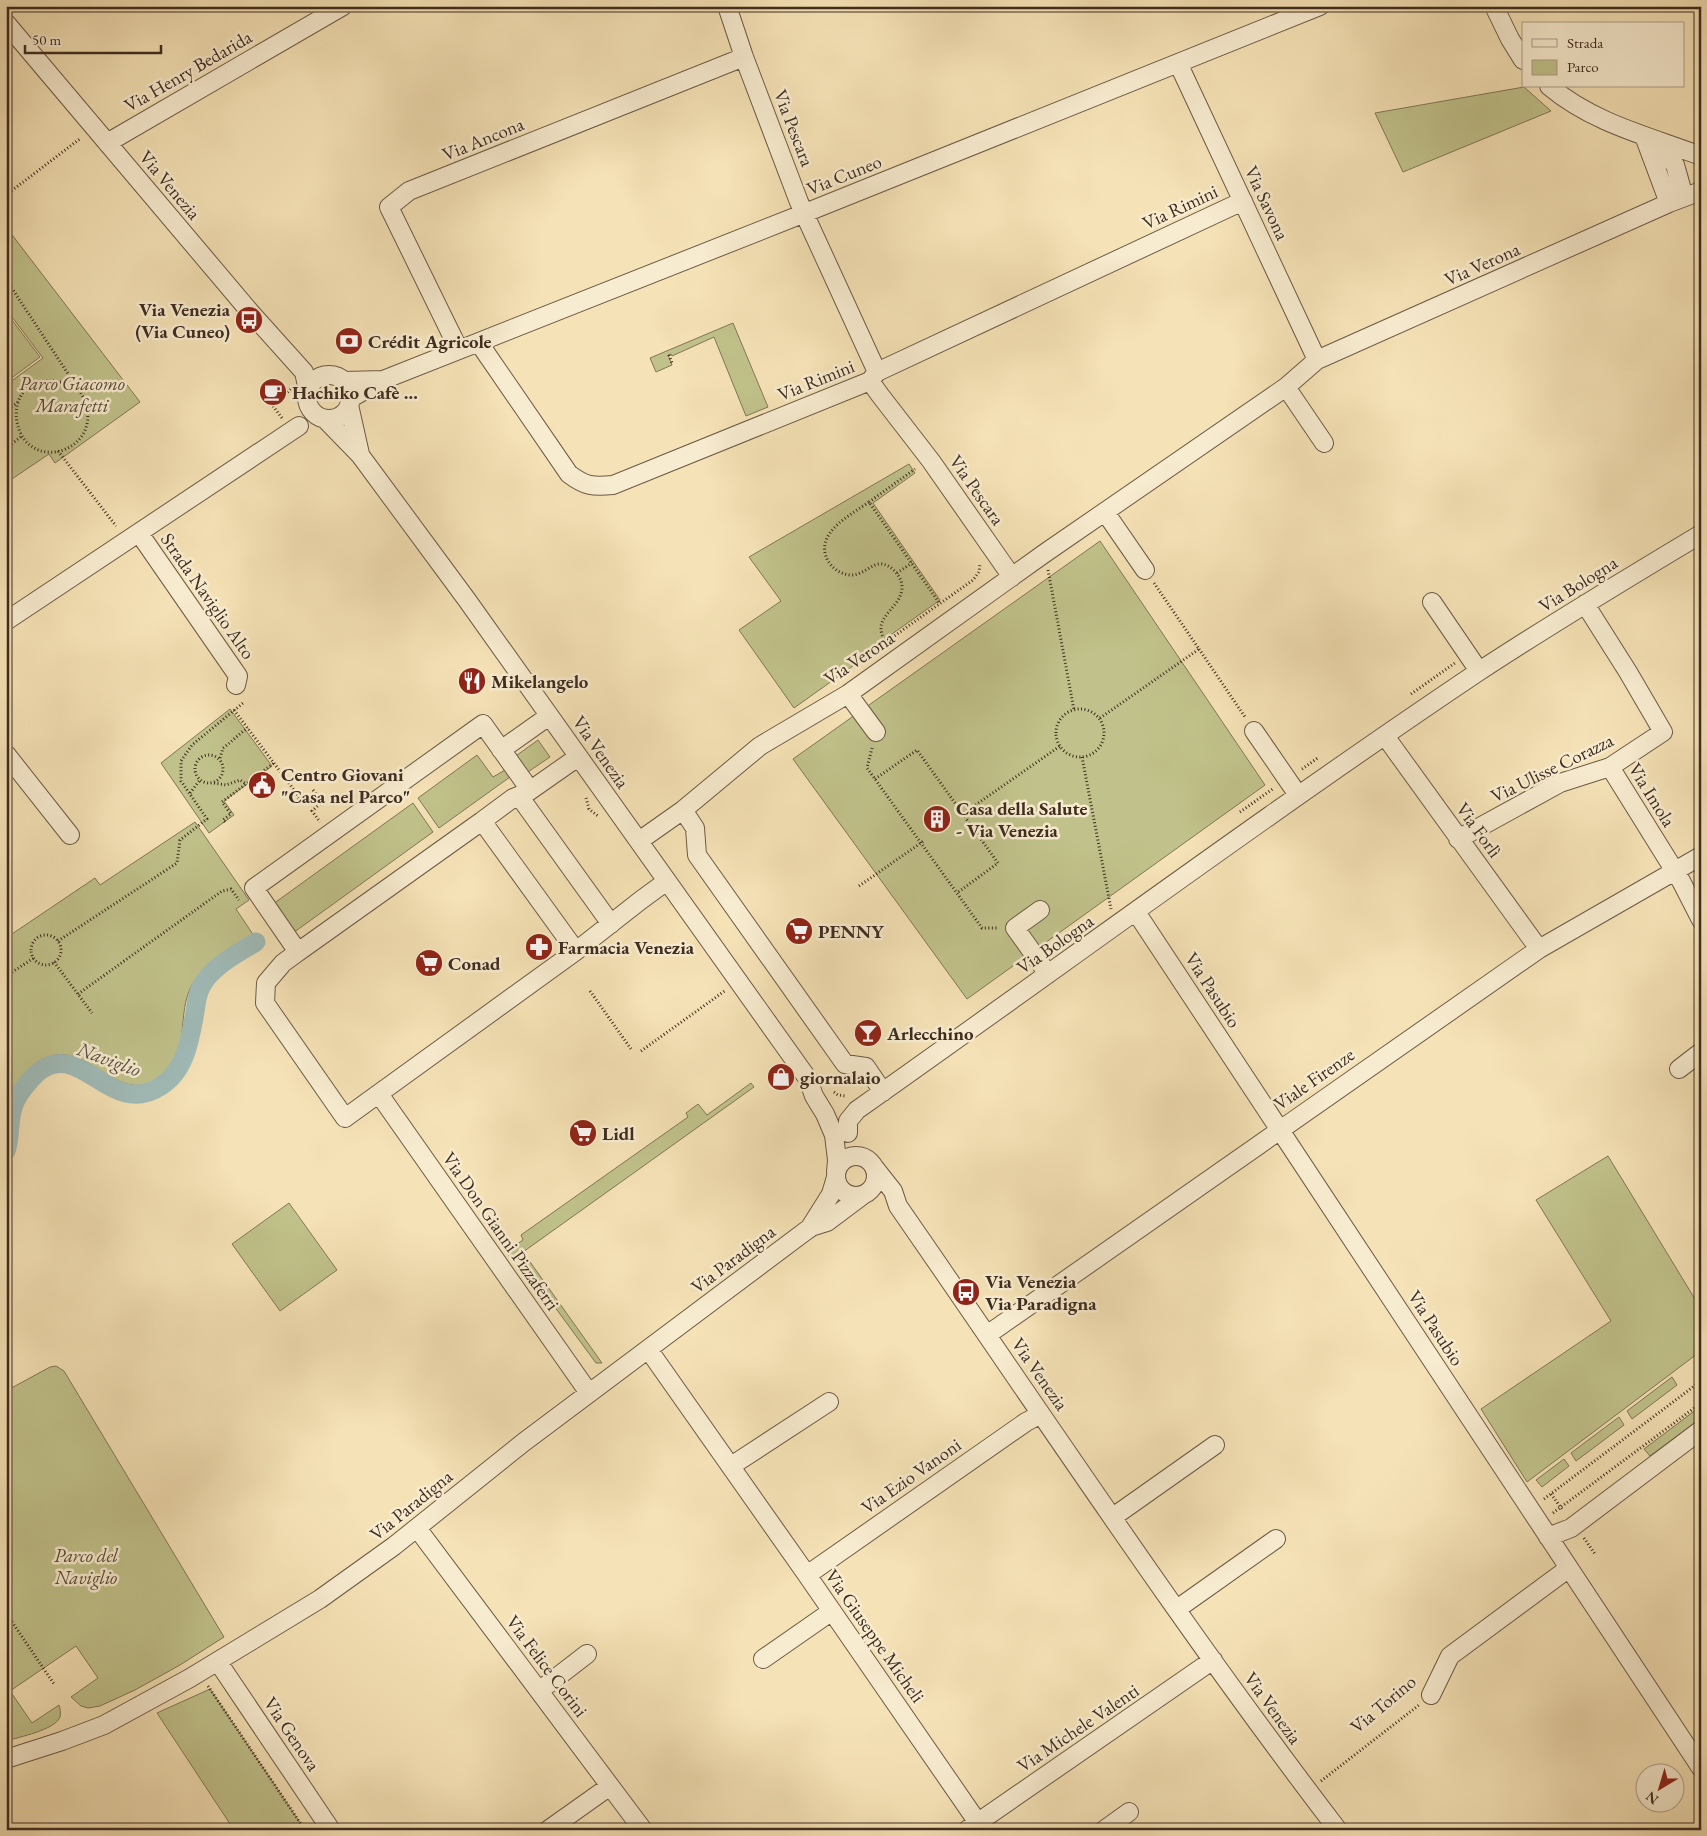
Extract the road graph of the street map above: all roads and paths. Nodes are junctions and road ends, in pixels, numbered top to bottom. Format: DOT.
graph roads {
  1 [pos="343,6"];
  2 [pos="727,6"];
  3 [pos="1320,6"];
  4 [pos="1494,6"];
  5 [pos="6,22"];
  6 [pos="744,56"];
  7 [pos="1522,58"];
  8 [pos="1178,63"];
  9 [pos="1552,88"];
  10 [pos="86,134"];
  11 [pos="1648,137"];
  12 [pos="107,143"];
  13 [pos="1701,156"];
  14 [pos="1701,191"];
  15 [pos="6,195"];
  16 [pos="1677,200"];
  17 [pos="1242,201"];
  18 [pos="805,213"];
  19 [pos="6,283"];
  20 [pos="479,343"];
  21 [pos="459,350"];
  22 [pos="669,355"];
  23 [pos="1318,360"];
  24 [pos="672,363"];
  25 [pos="312,375"];
  26 [pos="874,376"];
  27 [pos="383,380"];
  28 [pos="344,381"];
  29 [pos="1286,387"];
  30 [pos="76,388"];
  31 [pos="302,392"];
  32 [pos="18,402"];
  33 [pos="350,402"];
  34 [pos="6,411"];
  35 [pos="322,418"];
  36 [pos="295,429"];
  37 [pos="22,436"];
  38 [pos="1324,442"];
  39 [pos="6,448"];
  40 [pos="58,451"];
  41 [pos="360,454"];
  42 [pos="916,468"];
  43 [pos="869,502"];
  44 [pos="1105,512"];
  45 [pos="1701,534"];
  46 [pos="133,537"];
  47 [pos="1045,553"];
  48 [pos="979,559"];
  49 [pos="912,563"];
  50 [pos="1145,570"];
  51 [pos="897,573"];
  52 [pos="1012,577"];
  53 [pos="1432,602"];
  54 [pos="940,604"];
  55 [pos="1585,604"];
  56 [pos="6,621"];
  57 [pos="886,642"];
  58 [pos="1199,649"];
  59 [pos="868,654"];
  60 [pos="1480,671"];
  61 [pos="236,685"];
  62 [pos="848,694"];
  63 [pos="234,710"];
  64 [pos="1074,710"];
  65 [pos="549,716"];
  66 [pos="1100,718"];
  67 [pos="248,728"];
  68 [pos="1254,730"];
  69 [pos="876,732"];
  70 [pos="1385,736"];
  71 [pos="1060,746"];
  72 [pos="501,750"];
  73 [pos="6,754"];
  74 [pos="578,757"];
  75 [pos="1082,757"];
  76 [pos="220,759"];
  77 [pos="274,763"];
  78 [pos="1610,767"];
  79 [pos="200,780"];
  80 [pos="875,780"];
  81 [pos="214,783"];
  82 [pos="246,784"];
  83 [pos="313,790"];
  84 [pos="586,792"];
  85 [pos="190,793"];
  86 [pos="525,793"];
  87 [pos="1298,795"];
  88 [pos="297,800"];
  89 [pos="682,810"];
  90 [pos="962,815"];
  91 [pos="603,818"];
  92 [pos="482,820"];
  93 [pos="225,822"];
  94 [pos="328,835"];
  95 [pos="70,836"];
  96 [pos="1458,839"];
  97 [pos="638,841"];
  98 [pos="923,841"];
  99 [pos="1701,856"];
  100 [pos="1674,871"];
  101 [pos="667,881"];
  102 [pos="859,886"];
  103 [pos="957,893"];
  104 [pos="242,904"];
  105 [pos="1040,910"];
  106 [pos="1136,912"];
  107 [pos="1701,920"];
  108 [pos="1121,922"];
  109 [pos="611,924"];
  110 [pos="1015,928"];
  111 [pos="58,942"];
  112 [pos="1538,949"];
  113 [pos="576,951"];
  114 [pos="298,952"];
  115 [pos="34,958"];
  116 [pos="54,962"];
  117 [pos="1048,974"];
  118 [pos="6,976"];
  119 [pos="728,988"];
  120 [pos="590,991"];
  121 [pos="78,994"];
  122 [pos="92,1013"];
  123 [pos="630,1048"];
  124 [pos="641,1051"];
  125 [pos="1701,1052"];
  126 [pos="1679,1068"];
  127 [pos="806,1076"];
  128 [pos="883,1092"];
  129 [pos="378,1094"];
  130 [pos="1279,1130"];
  131 [pos="848,1133"];
  132 [pos="872,1163"];
  133 [pos="836,1175"];
  134 [pos="864,1195"];
  135 [pos="898,1206"];
  136 [pos="809,1229"];
  137 [pos="987,1335"];
  138 [pos="648,1349"];
  139 [pos="1701,1381"];
  140 [pos="590,1392"];
  141 [pos="829,1402"];
  142 [pos="1701,1403"];
  143 [pos="1041,1414"];
  144 [pos="1701,1430"];
  145 [pos="1215,1445"];
  146 [pos="731,1466"];
  147 [pos="1544,1498"];
  148 [pos="1113,1517"];
  149 [pos="1549,1517"];
  150 [pos="417,1528"];
  151 [pos="1548,1537"];
  152 [pos="1276,1539"];
  153 [pos="1569,1568"];
  154 [pos="807,1575"];
  155 [pos="1177,1610"];
  156 [pos="832,1611"];
  157 [pos="6,1613"];
  158 [pos="587,1654"];
  159 [pos="764,1659"];
  160 [pos="1213,1660"];
  161 [pos="218,1662"];
  162 [pos="54,1684"];
  163 [pos="210,1689"];
  164 [pos="539,1691"];
  165 [pos="1431,1695"];
  166 [pos="6,1759"];
  167 [pos="1701,1768"];
  168 [pos="610,1786"];
  169 [pos="1308,1791"];
  170 [pos="1129,1812"];
  171 [pos="976,1827"];
  172 [pos="305,1830"];
  173 [pos="331,1830"];
  174 [pos="548,1830"];
  175 [pos="643,1830"];
  176 [pos="1104,1830"];
  177 [pos="1338,1830"];
  1 -- 12 [label="street, Via Henry Bedarida"];
  2 -- 6 [label="street, Via Pescara"];
  3 -- 8 [label="street, Via Cuneo"];
  4 -- 7 [label="street"];
  5 -- 12 [label="street, Via Venezia"];
  6 -- 18 [label="street, Via Pescara"];
  6 -- 21 [label="street, Via Ancona"];
  8 -- 17 [label="street, Via Savona"];
  8 -- 18 [label="street, Via Cuneo"];
  9 -- 11 [label="street"];
  10 -- 15 [label="path"];
  11 -- 13 [label="street"];
  11 -- 16 [label="street"];
  12 -- 25 [label="street, Via Venezia"];
  14 -- 16 [label="street, Via Verona"];
  16 -- 23 [label="street, Via Verona"];
  17 -- 23 [label="street, Via Savona"];
  17 -- 26 [label="street, Via Rimini"];
  18 -- 20 [label="street, Via Cuneo"];
  18 -- 26 [label="street, Via Pescara"];
  19 -- 30 [label="path"];
  20 -- 21 [label="street, Via Cuneo"];
  20 -- 26 [label="street, Via Rimini"];
  21 -- 27 [label="street, Via Cuneo"];
  22 -- 24 [label="path"];
  23 -- 29 [label="street, Via Verona"];
  25 -- 28 [label="street"];
  25 -- 31 [label="street"];
  26 -- 52 [label="street, Via Pescara"];
  27 -- 28 [label="street, Via Cuneo"];
  27 -- 33 [label="street, Via Cuneo"];
  28 -- 33 [label="street, Via Venezia"];
  29 -- 38 [label="street"];
  29 -- 44 [label="street, Via Verona"];
  30 -- 32 [label="path"];
  30 -- 40 [label="path"];
  31 -- 35 [label="street, Via Venezia"];
  31 -- 36 [label="street"];
  31 -- 36 [label="path"];
  32 -- 34 [label="path"];
  32 -- 37 [label="path"];
  33 -- 35 [label="street"];
  33 -- 41 [label="street, Via Venezia"];
  35 -- 36 [label="street, Strada Naviglio Alto"];
  35 -- 41 [label="street, Via Venezia"];
  36 -- 46 [label="street, Strada Naviglio Alto"];
  37 -- 39 [label="path"];
  37 -- 40 [label="path"];
  40 -- 46 [label="path"];
  41 -- 65 [label="street, Via Venezia"];
  42 -- 43 [label="path"];
  43 -- 49 [label="path"];
  43 -- 51 [label="path"];
  44 -- 47 [label="street, Via Verona"];
  44 -- 50 [label="street"];
  45 -- 55 [label="street, Via Bologna"];
  46 -- 56 [label="street, Strada Naviglio Alto"];
  46 -- 61 [label="street, Strada Naviglio Alto"];
  47 -- 52 [label="street, Via Verona"];
  47 -- 64 [label="path"];
  48 -- 54 [label="path"];
  49 -- 51 [label="path"];
  49 -- 54 [label="path"];
  50 -- 58 [label="path"];
  51 -- 57 [label="path"];
  52 -- 62 [label="street, Via Verona"];
  53 -- 60 [label="street"];
  54 -- 57 [label="path"];
  55 -- 60 [label="street, Via Bologna"];
  55 -- 78 [label="street, Via Ulisse Corazza"];
  57 -- 59 [label="path"];
  58 -- 66 [label="path"];
  58 -- 68 [label="path"];
  60 -- 70 [label="street, Via Bologna"];
  61 -- 63 [label="path"];
  62 -- 69 [label="street"];
  62 -- 89 [label="street, Via Verona"];
  63 -- 67 [label="path"];
  63 -- 85 [label="path"];
  64 -- 66 [label="path"];
  64 -- 71 [label="path"];
  65 -- 72 [label="street"];
  65 -- 74 [label="street, Via Venezia"];
  66 -- 75 [label="path"];
  67 -- 76 [label="path"];
  67 -- 77 [label="path"];
  68 -- 87 [label="street"];
  69 -- 80 [label="path"];
  70 -- 87 [label="street, Via Bologna"];
  70 -- 96 [label="street, Via Forlì"];
  71 -- 75 [label="path"];
  71 -- 90 [label="path"];
  72 -- 86 [label="street"];
  72 -- 94 [label="street"];
  73 -- 95 [label="street"];
  74 -- 86 [label="street"];
  74 -- 97 [label="street, Via Venezia"];
  75 -- 108 [label="path"];
  76 -- 79 [label="path"];
  76 -- 81 [label="path"];
  77 -- 82 [label="path"];
  77 -- 88 [label="path"];
  78 -- 96 [label="street, Via Ulisse Corazza"];
  78 -- 100 [label="street, Via Imola"];
  79 -- 81 [label="path"];
  79 -- 85 [label="path"];
  80 -- 90 [label="path"];
  80 -- 98 [label="path"];
  81 -- 82 [label="path"];
  82 -- 93 [label="path"];
  83 -- 94 [label="path"];
  84 -- 91 [label="path"];
  85 -- 111 [label="path"];
  86 -- 92 [label="street"];
  86 -- 109 [label="street"];
  87 -- 106 [label="street, Via Bologna"];
  89 -- 97 [label="street, Via Verona"];
  89 -- 128 [label="street"];
  90 -- 103 [label="path"];
  92 -- 113 [label="street"];
  92 -- 114 [label="street"];
  94 -- 114 [label="street"];
  96 -- 112 [label="street, Via Forlì"];
  97 -- 101 [label="street, Via Venezia"];
  98 -- 102 [label="path"];
  98 -- 103 [label="path"];
  99 -- 100 [label="street, Viale Firenze"];
  100 -- 107 [label="street, Via Imola"];
  100 -- 112 [label="street, Viale Firenze"];
  101 -- 109 [label="street"];
  101 -- 127 [label="street, Via Venezia"];
  103 -- 110 [label="path"];
  104 -- 121 [label="path"];
  105 -- 110 [label="street"];
  106 -- 108 [label="street, Via Bologna"];
  106 -- 130 [label="street, Via Pasubio"];
  108 -- 117 [label="street, Via Bologna"];
  109 -- 113 [label="street"];
  110 -- 117 [label="street"];
  111 -- 115 [label="path"];
  111 -- 116 [label="path"];
  112 -- 130 [label="street, Viale Firenze"];
  113 -- 129 [label="street"];
  114 -- 129 [label="street"];
  115 -- 116 [label="path"];
  115 -- 118 [label="path"];
  116 -- 121 [label="path"];
  117 -- 128 [label="street, Via Bologna"];
  119 -- 124 [label="path"];
  120 -- 123 [label="path"];
  121 -- 122 [label="path"];
  125 -- 126 [label="street"];
  127 -- 131 [label="street, Via Venezia"];
  127 -- 133 [label="street, Via Venezia"];
  128 -- 131 [label="street, Via Bologna"];
  129 -- 140 [label="street, Via Don Gianni Pizzaferri"];
  130 -- 137 [label="street, Viale Firenze"];
  130 -- 151 [label="street, Via Pasubio"];
  131 -- 132 [label="street, Via Venezia"];
  132 -- 133 [label="street"];
  132 -- 134 [label="street"];
  132 -- 135 [label="street, Via Venezia"];
  133 -- 134 [label="street"];
  133 -- 136 [label="street, Via Paradigna"];
  134 -- 135 [label="street, Via Venezia"];
  134 -- 136 [label="street, Via Paradigna"];
  135 -- 137 [label="street, Via Venezia"];
  136 -- 138 [label="street, Via Paradigna"];
  137 -- 143 [label="street, Via Venezia"];
  138 -- 140 [label="street, Via Paradigna"];
  138 -- 146 [label="street, Via Giuseppe Micheli"];
  139 -- 147 [label="path"];
  140 -- 150 [label="street, Via Paradigna"];
  141 -- 146 [label="street"];
  142 -- 149 [label="path"];
  143 -- 148 [label="street, Via Venezia"];
  143 -- 154 [label="street, Via Ezio Vanoni"];
  144 -- 151 [label="street"];
  145 -- 148 [label="street"];
  146 -- 154 [label="street, Via Giuseppe Micheli"];
  148 -- 155 [label="street, Via Venezia"];
  150 -- 161 [label="street, Via Paradigna"];
  150 -- 164 [label="street, Via Felice Corini"];
  151 -- 153 [label="street, Via Pasubio"];
  152 -- 155 [label="street"];
  153 -- 165 [label="street, Via Torino"];
  153 -- 167 [label="street, Via Pasubio"];
  154 -- 156 [label="street, Via Giuseppe Micheli"];
  155 -- 160 [label="street, Via Venezia"];
  156 -- 159 [label="street"];
  156 -- 171 [label="street, Via Giuseppe Micheli"];
  157 -- 162 [label="path"];
  158 -- 164 [label="street"];
  160 -- 169 [label="street, Via Venezia"];
  160 -- 171 [label="street, Via Michele Valenti"];
  161 -- 166 [label="street, Via Paradigna"];
  161 -- 173 [label="street, Via Genova"];
  163 -- 172 [label="path"];
  164 -- 168 [label="street, Via Felice Corini"];
  165 -- 169 [label="path, Via Torino"];
  168 -- 174 [label="street"];
  168 -- 175 [label="street, Via Felice Corini"];
  169 -- 177 [label="street, Via Venezia"];
  170 -- 176 [label="street"];
}
